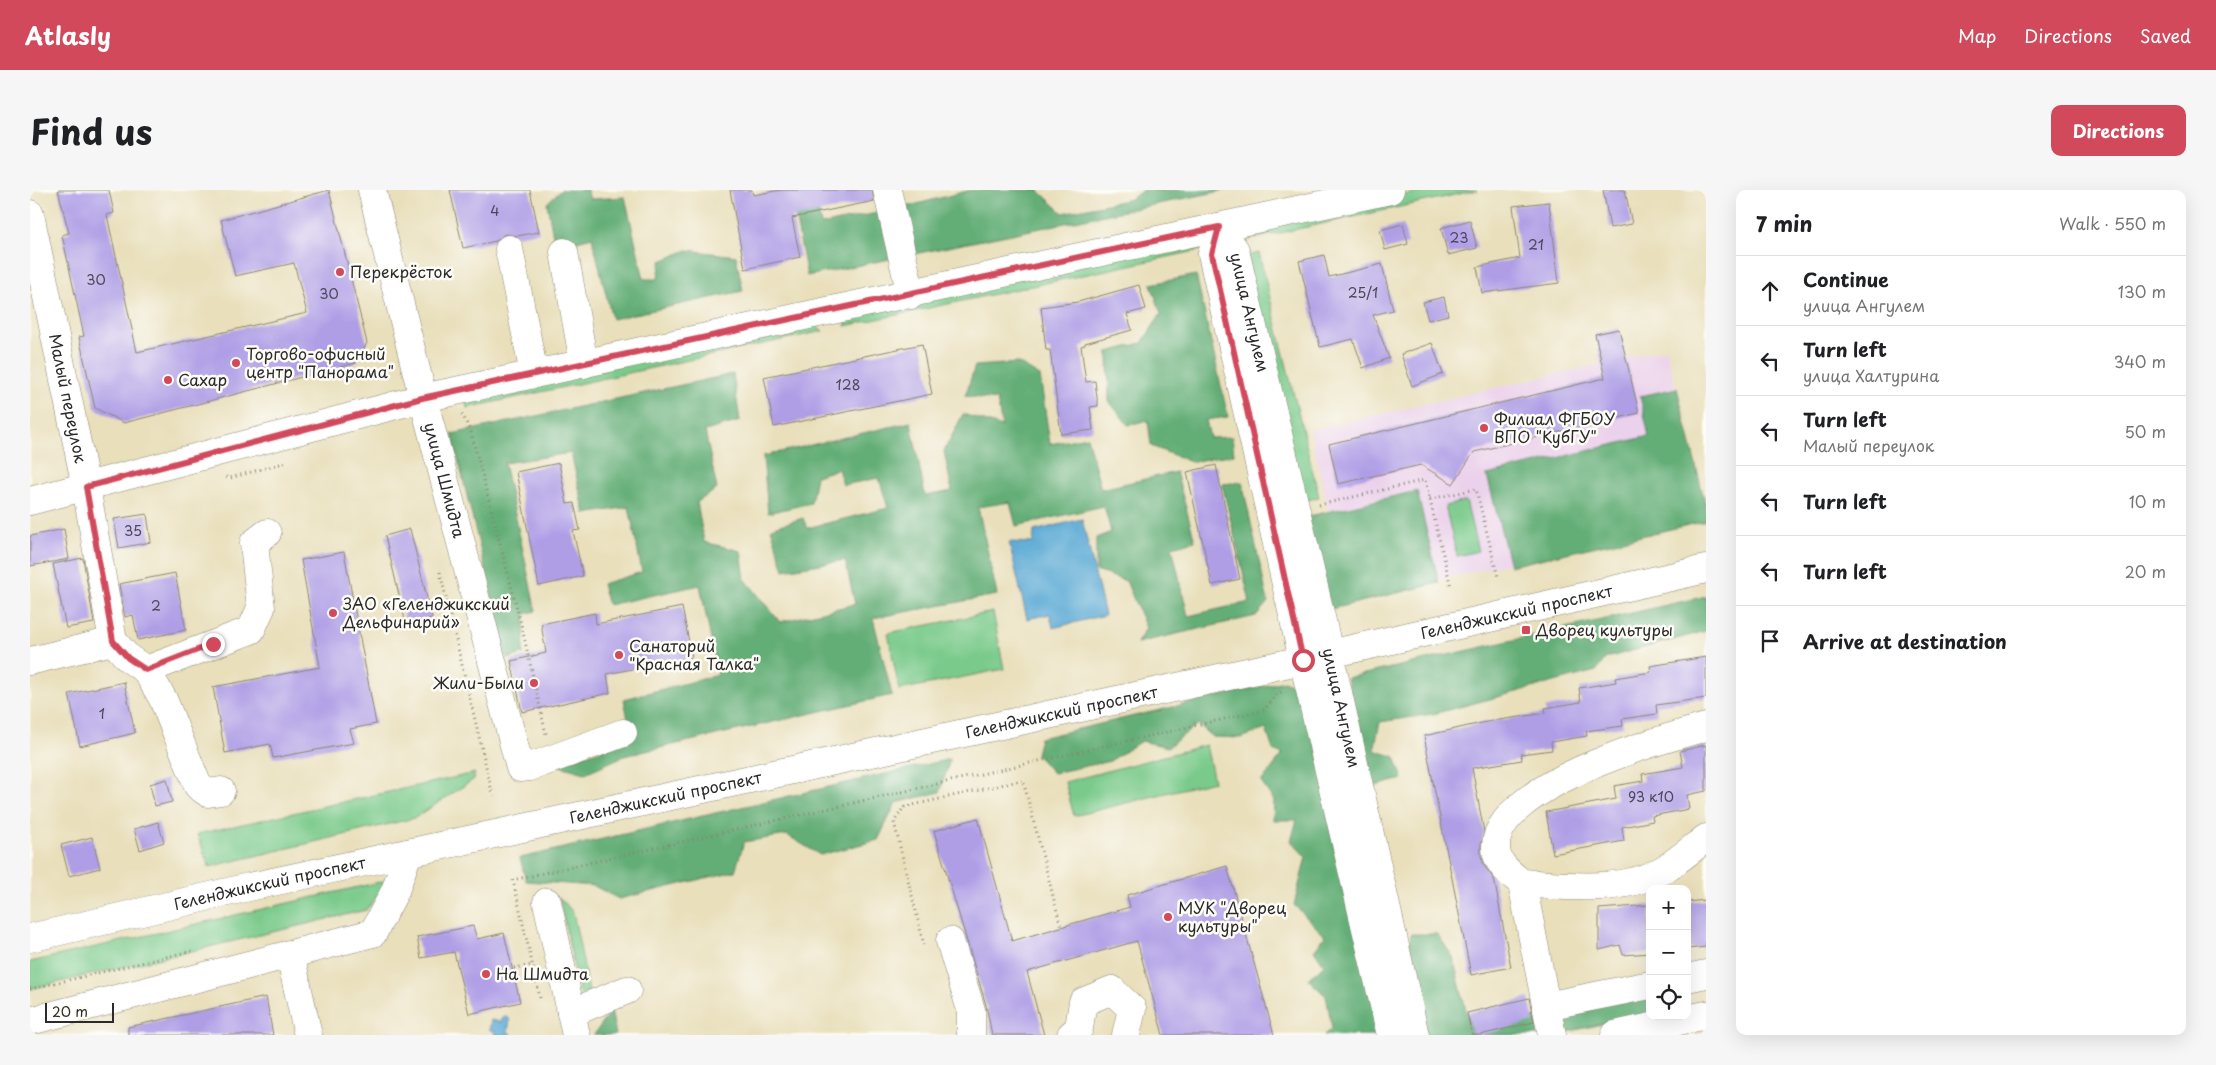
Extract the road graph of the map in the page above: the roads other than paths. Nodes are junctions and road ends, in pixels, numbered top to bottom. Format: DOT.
graph roads {
  1 [pos="372,190"];
  2 [pos="887,190"];
  3 [pos="1390,190"];
  4 [pos="30,214"];
  5 [pos="1219,227"];
  6 [pos="509,249"];
  7 [pos="564,252"];
  8 [pos="911,295"];
  9 [pos="584,364"];
  10 [pos="534,374"];
  11 [pos="422,398"];
  12 [pos="86,487"];
  13 [pos="30,501"];
  14 [pos="267,534"];
  15 [pos="1706,569"];
  16 [pos="113,641"];
  17 [pos="1315,657"];
  18 [pos="30,661"];
  19 [pos="146,670"];
  20 [pos="1706,727"];
  21 [pos="623,734"];
  22 [pos="221,791"];
  23 [pos="1706,838"];
  24 [pos="408,853"];
  25 [pos="1522,883"];
  26 [pos="546,902"];
  27 [pos="30,938"];
  28 [pos="936,943"];
  29 [pos="290,954"];
  30 [pos="1706,974"];
  31 [pos="1691,977"];
  32 [pos="1646,986"];
  33 [pos="627,990"];
  34 [pos="1546,1006"];
  35 [pos="1706,1015"];
  36 [pos="30,1021"];
  37 [pos="574,1024"];
  38 [pos="1079,1033"];
  39 [pos="308,1035"];
  40 [pos="971,1035"];
  41 [pos="1126,1035"];
  42 [pos="1392,1035"];
  43 [pos="1415,1035"];
  44 [pos="1552,1035"];
  45 [pos="1615,1035"];
  1 -- 11 [label="street, улица Шмидта"];
  2 -- 8 [label="street"];
  3 -- 5 [label="street"];
  4 -- 12 [label="street, Малый переулок"];
  5 -- 8 [label="street"];
  5 -- 17 [label="street, улица Ангулем"];
  5 -- 17 [label="street, улица Ангулем"];
  6 -- 10 [label="street"];
  7 -- 9 [label="street"];
  8 -- 9 [label="street"];
  9 -- 10 [label="street"];
  10 -- 11 [label="street"];
  11 -- 12 [label="street"];
  11 -- 21 [label="street, улица Шмидта"];
  12 -- 13 [label="street"];
  12 -- 16 [label="street, Малый переулок"];
  14 -- 19 [label="street"];
  15 -- 17 [label="street, Геленджикский проспект"];
  16 -- 18 [label="street"];
  16 -- 19 [label="street"];
  17 -- 24 [label="street, Геленджикский проспект"];
  17 -- 42 [label="street, улица Ангулем"];
  17 -- 43 [label="street, улица Ангулем"];
  19 -- 22 [label="street"];
  20 -- 25 [label="street"];
  23 -- 25 [label="street"];
  24 -- 27 [label="street, Геленджикский проспект"];
  24 -- 29 [label="street"];
  25 -- 34 [label="street"];
  26 -- 37 [label="street"];
  28 -- 40 [label="street"];
  29 -- 36 [label="street"];
  29 -- 39 [label="street"];
  30 -- 31 [label="street"];
  32 -- 34 [label="street"];
  33 -- 37 [label="street"];
  34 -- 44 [label="street"];
  35 -- 45 [label="street"];
  38 -- 41 [label="street"];
}
